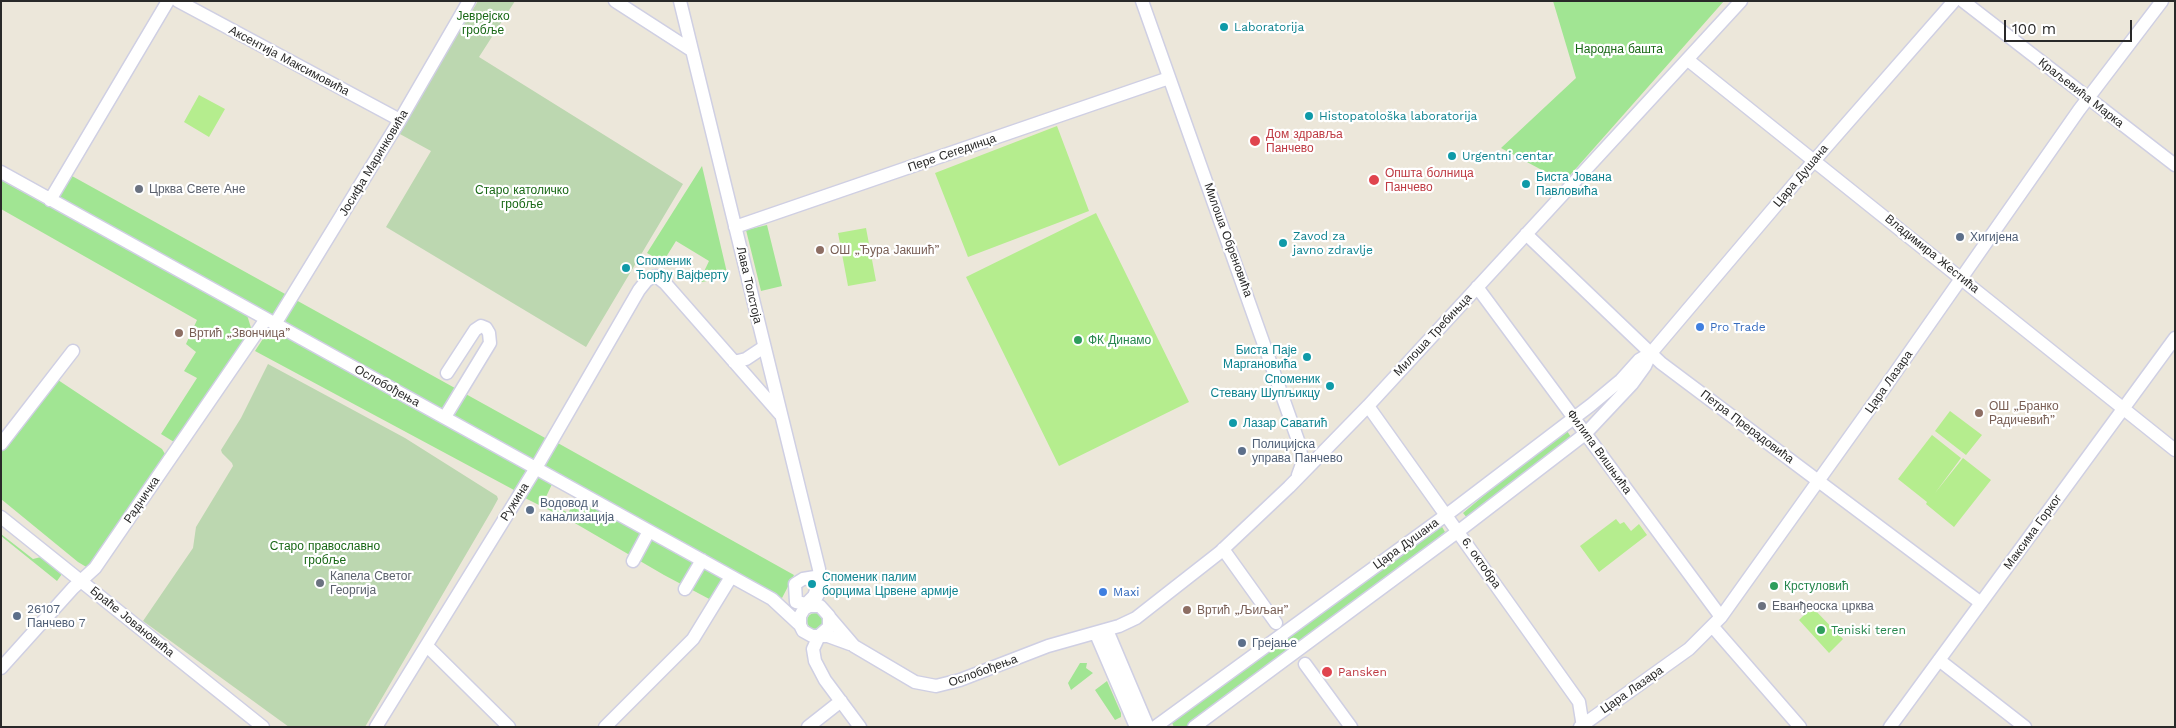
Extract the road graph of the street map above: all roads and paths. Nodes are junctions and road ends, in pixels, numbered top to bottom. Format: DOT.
graph roads {
  1 [pos="168,1"];
  2 [pos="178,1"];
  3 [pos="469,1"];
  4 [pos="615,1"];
  5 [pos="680,1"];
  6 [pos="1142,1"];
  7 [pos="1741,1"];
  8 [pos="1954,1"];
  9 [pos="1963,1"];
  10 [pos="2162,1"];
  11 [pos="692,50"];
  12 [pos="1688,60"];
  13 [pos="1169,78"];
  14 [pos="2088,98"];
  15 [pos="400,120"];
  16 [pos="1814,161"];
  17 [pos="2175,166"];
  18 [pos="1,172"];
  19 [pos="50,200"];
  20 [pos="735,227"];
  21 [pos="1526,234"];
  22 [pos="1961,278"];
  23 [pos="1477,287"];
  24 [pos="271,322"];
  25 [pos="2175,338"];
  26 [pos="764,347"];
  27 [pos="73,350"];
  28 [pos="1651,353"];
  29 [pos="734,362"];
  30 [pos="447,373"];
  31 [pos="1368,406"];
  32 [pos="2122,409"];
  33 [pos="780,414"];
  34 [pos="445,418"];
  35 [pos="1574,418"];
  36 [pos="1586,434"];
  37 [pos="1,444"];
  38 [pos="1300,446"];
  39 [pos="1326,450"];
  40 [pos="2175,450"];
  41 [pos="536,468"];
  42 [pos="1295,479"];
  43 [pos="1818,481"];
  44 [pos="1446,514"];
  45 [pos="1,517"];
  46 [pos="649,531"];
  47 [pos="1458,531"];
  48 [pos="1223,549"];
  49 [pos="702,560"];
  50 [pos="633,561"];
  51 [pos="815,572"];
  52 [pos="732,576"];
  53 [pos="81,581"];
  54 [pos="685,589"];
  55 [pos="772,599"];
  56 [pos="1981,603"];
  57 [pos="811,605"];
  58 [pos="829,616"];
  59 [pos="1717,622"];
  60 [pos="1276,623"];
  61 [pos="802,628"];
  62 [pos="1101,632"];
  63 [pos="820,635"];
  64 [pos="427,646"];
  65 [pos="854,646"];
  66 [pos="1939,660"];
  67 [pos="1305,664"];
  68 [pos="1,668"];
  69 [pos="825,680"];
  70 [pos="841,701"];
  71 [pos="1582,726"];
  72 [pos="264,727"];
  73 [pos="376,727"];
  74 [pos="509,727"];
  75 [pos="605,727"];
  76 [pos="808,727"];
  77 [pos="860,727"];
  78 [pos="1136,727"];
  79 [pos="1148,727"];
  80 [pos="1155,727"];
  81 [pos="1194,727"];
  82 [pos="1351,727"];
  83 [pos="1800,727"];
  84 [pos="1890,727"];
  85 [pos="2025,727"];
  1 -- 19 [label="street"];
  2 -- 15 [label="street, Аксентија Максимовића"];
  3 -- 15 [label="street, Јосифа Маринковића"];
  4 -- 11 [label="street"];
  5 -- 11 [label="street, Лава Толстоја"];
  6 -- 13 [label="street, Милоша Обреновића"];
  7 -- 12 [label="street, Милоша Требињца"];
  8 -- 16 [label="street, Цара Душана"];
  9 -- 14 [label="street, Краљевића Марка"];
  10 -- 14 [label="street, Цара Лазара"];
  11 -- 20 [label="street, Лава Толстоја"];
  12 -- 16 [label="street, Владимира Жестића"];
  12 -- 21 [label="street, Милоша Требињца"];
  13 -- 20 [label="street, Пере Сегединца"];
  13 -- 38 [label="street, Милоша Обреновића"];
  14 -- 17 [label="street, Краљевића Марка"];
  14 -- 22 [label="street, Цара Лазара"];
  15 -- 24 [label="street, Јосифа Маринковића"];
  16 -- 22 [label="street, Владимира Жестића"];
  16 -- 28 [label="street, Цара Душана"];
  18 -- 19 [label="street, Ослобођења"];
  19 -- 24 [label="street, Ослобођења"];
  20 -- 26 [label="street, Лава Толстоја"];
  21 -- 23 [label="street, Милоша Требињца"];
  21 -- 28 [label="street, Петра Прерадовића"];
  22 -- 32 [label="street, Владимира Жестића"];
  22 -- 43 [label="street, Цара Лазара"];
  23 -- 31 [label="street, Милоша Требињца"];
  23 -- 35 [label="street, Филипа Вишњића"];
  24 -- 34 [label="street, Ослобођења"];
  24 -- 53 [label="street, Радничка"];
  25 -- 32 [label="street, Максима Горког"];
  26 -- 29 [label="street"];
  26 -- 33 [label="street, Лава Толстоја"];
  27 -- 37 [label="street"];
  28 -- 35 [label="street, Цара Душана"];
  28 -- 36 [label="street, Цара Душана"];
  28 -- 43 [label="street, Петра Прерадовића"];
  29 -- 33 [label="street"];
  29 -- 41 [label="street, Ружина"];
  30 -- 34 [label="street"];
  31 -- 39 [label="street, Милоша Требињца"];
  31 -- 44 [label="street, 6. октобра"];
  32 -- 40 [label="street, Владимира Жестића"];
  32 -- 56 [label="street, Максима Горког"];
  33 -- 51 [label="street, Лава Толстоја"];
  34 -- 41 [label="street, Ослобођења"];
  35 -- 36 [label="street, Филипа Вишњића"];
  35 -- 44 [label="street, Цара Душана"];
  36 -- 47 [label="street, Цара Душана"];
  36 -- 59 [label="street, Филипа Вишњића"];
  38 -- 39 [label="street"];
  38 -- 42 [label="street, Милоша Обреновића"];
  39 -- 42 [label="street, Милоша Требињца"];
  41 -- 46 [label="street, Ослобођења"];
  41 -- 64 [label="street, Ружина"];
  42 -- 48 [label="street, Милоша Требињца"];
  43 -- 56 [label="street, Петра Прерадовића"];
  43 -- 59 [label="street, Цара Лазара"];
  44 -- 47 [label="street, 6. октобра"];
  44 -- 80 [label="street, Цара Душана"];
  45 -- 53 [label="street, Браће Јовановића"];
  46 -- 49 [label="street, Ослобођења"];
  46 -- 50 [label="street"];
  47 -- 71 [label="street, 6. октобра"];
  47 -- 81 [label="street, Цара Душана"];
  48 -- 60 [label="street"];
  48 -- 62 [label="street, Милоша Требињца"];
  49 -- 52 [label="street, Ослобођења"];
  49 -- 54 [label="street"];
  51 -- 57 [label="street, Лава Толстоја"];
  51 -- 58 [label="street, Лава Толстоја"];
  52 -- 55 [label="street, Ослобођења"];
  52 -- 75 [label="street"];
  53 -- 68 [label="street, Радничка"];
  53 -- 72 [label="street, Браће Јовановића"];
  55 -- 57 [label="street, Ослобођења"];
  55 -- 61 [label="street, Ослобођења"];
  56 -- 66 [label="street, Максима Горког"];
  57 -- 58 [label="street"];
  57 -- 61 [label="street"];
  58 -- 63 [label="street"];
  58 -- 65 [label="street, Ослобођења"];
  59 -- 71 [label="street, Цара Лазара"];
  59 -- 83 [label="street, Филипа Вишњића"];
  61 -- 63 [label="street"];
  61 -- 69 [label="street"];
  62 -- 65 [label="street, Ослобођења"];
  62 -- 78 [label="street"];
  62 -- 79 [label="street"];
  63 -- 65 [label="street"];
  63 -- 69 [label="street"];
  64 -- 73 [label="street, Ружина"];
  64 -- 74 [label="street"];
  66 -- 84 [label="street, Максима Горког"];
  66 -- 85 [label="street"];
  67 -- 82 [label="street"];
  69 -- 70 [label="street"];
  70 -- 76 [label="street"];
  70 -- 77 [label="street"];
}
